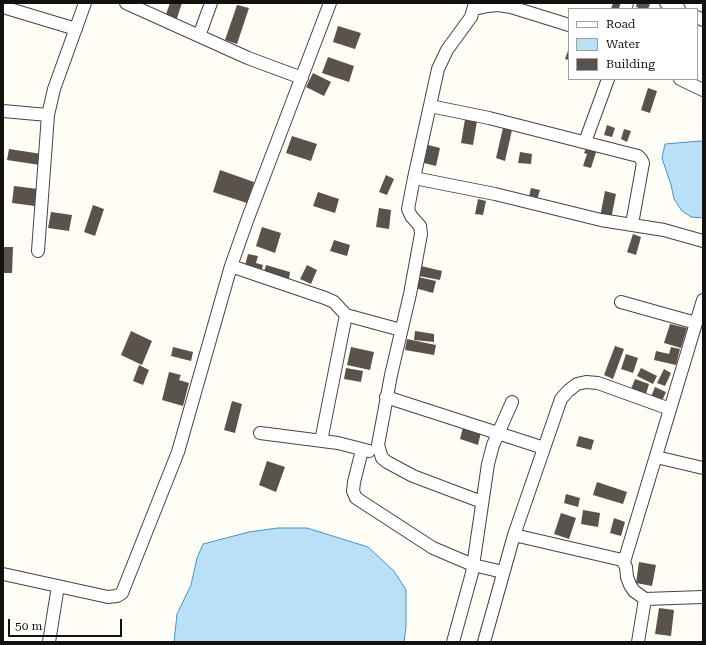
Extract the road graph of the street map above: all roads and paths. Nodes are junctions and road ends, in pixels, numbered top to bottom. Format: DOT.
graph roads {
  1 [pos="85,3"];
  2 [pos="126,3"];
  3 [pos="211,3"];
  4 [pos="330,3"];
  5 [pos="666,3"];
  6 [pos="475,6"];
  7 [pos="3,7"];
  8 [pos="677,8"];
  9 [pos="568,25"];
  10 [pos="76,29"];
  11 [pos="199,36"];
  12 [pos="302,78"];
  13 [pos="608,80"];
  14 [pos="682,80"];
  15 [pos="703,90"];
  16 [pos="430,106"];
  17 [pos="3,111"];
  18 [pos="48,115"];
  19 [pos="584,142"];
  20 [pos="414,178"];
  21 [pos="632,224"];
  22 [pos="703,241"];
  23 [pos="38,251"];
  24 [pos="231,266"];
  25 [pos="621,302"];
  26 [pos="702,304"];
  27 [pos="346,315"];
  28 [pos="696,323"];
  29 [pos="402,330"];
  30 [pos="386,398"];
  31 [pos="512,402"];
  32 [pos="670,409"];
  33 [pos="260,433"];
  34 [pos="498,433"];
  35 [pos="321,441"];
  36 [pos="544,448"];
  37 [pos="362,450"];
  38 [pos="379,453"];
  39 [pos="656,457"];
  40 [pos="703,468"];
  41 [pos="482,502"];
  42 [pos="514,535"];
  43 [pos="624,562"];
  44 [pos="482,567"];
  45 [pos="503,572"];
  46 [pos="3,574"];
  47 [pos="58,586"];
  48 [pos="703,598"];
  49 [pos="645,599"];
  50 [pos="49,642"];
  51 [pos="453,642"];
  52 [pos="484,642"];
  53 [pos="638,642"];
  1 -- 10 [label="street"];
  2 -- 11 [label="street"];
  3 -- 11 [label="street"];
  4 -- 12 [label="street"];
  5 -- 8 [label="street"];
  6 -- 9 [label="street"];
  6 -- 16 [label="street"];
  7 -- 10 [label="street"];
  10 -- 18 [label="street"];
  11 -- 12 [label="street"];
  12 -- 24 [label="street"];
  13 -- 19 [label="street"];
  14 -- 15 [label="street"];
  16 -- 19 [label="street"];
  16 -- 20 [label="street"];
  17 -- 18 [label="street"];
  18 -- 23 [label="street"];
  19 -- 21 [label="street"];
  20 -- 21 [label="street"];
  20 -- 29 [label="street"];
  21 -- 22 [label="street"];
  24 -- 27 [label="street"];
  24 -- 47 [label="street"];
  25 -- 28 [label="street"];
  26 -- 28 [label="street"];
  27 -- 29 [label="street"];
  27 -- 35 [label="street"];
  28 -- 32 [label="street"];
  29 -- 30 [label="street"];
  30 -- 34 [label="street"];
  30 -- 38 [label="street"];
  31 -- 34 [label="street"];
  32 -- 36 [label="street"];
  32 -- 39 [label="street"];
  33 -- 35 [label="street"];
  34 -- 36 [label="street"];
  34 -- 41 [label="street"];
  35 -- 37 [label="street"];
  36 -- 42 [label="street"];
  37 -- 38 [label="street"];
  37 -- 44 [label="street"];
  38 -- 41 [label="street"];
  39 -- 40 [label="street"];
  39 -- 43 [label="street"];
  41 -- 44 [label="street"];
  42 -- 43 [label="street"];
  42 -- 45 [label="street"];
  43 -- 49 [label="street"];
  44 -- 45 [label="street"];
  44 -- 51 [label="street"];
  45 -- 52 [label="street"];
  46 -- 47 [label="street"];
  47 -- 50 [label="street"];
  48 -- 49 [label="street"];
  49 -- 53 [label="street"];
}
